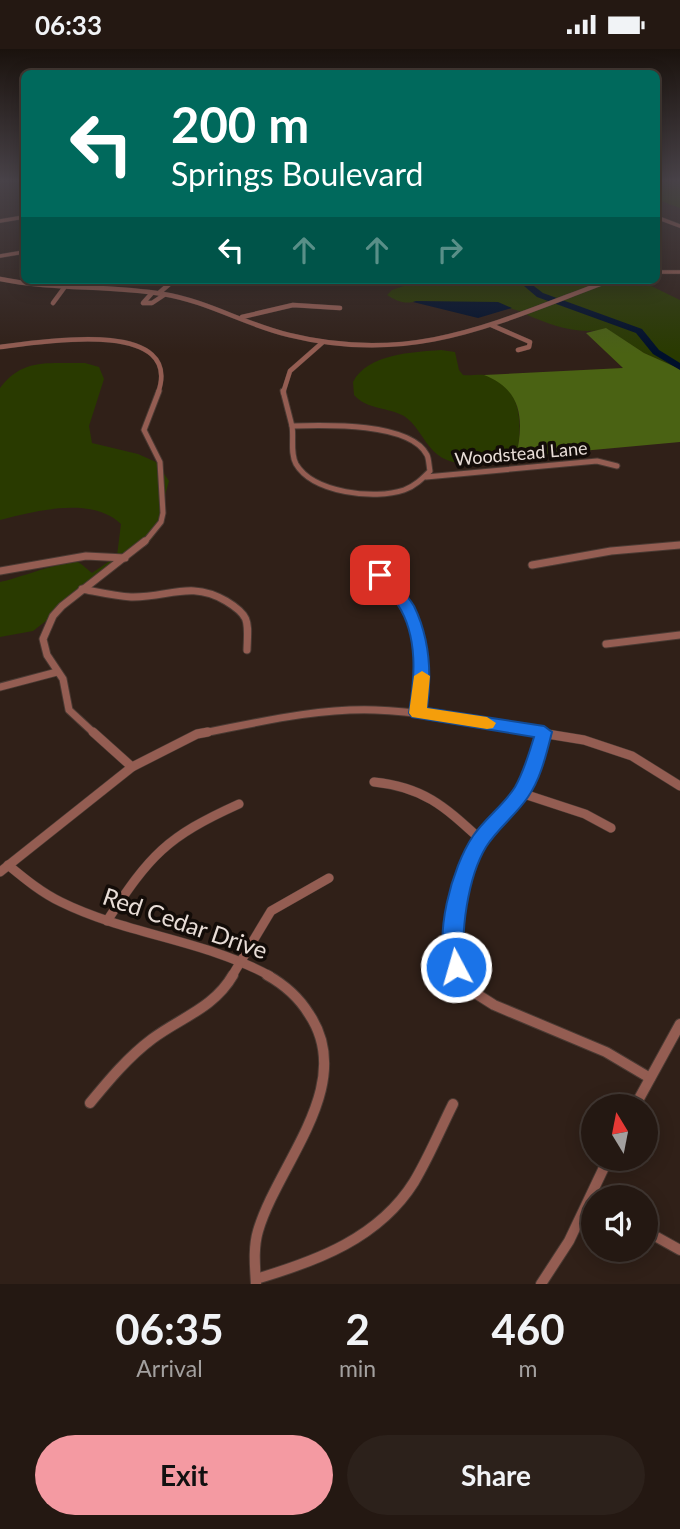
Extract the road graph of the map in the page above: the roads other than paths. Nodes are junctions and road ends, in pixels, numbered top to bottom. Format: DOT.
graph roads {
  1 [pos="21,252"];
  2 [pos="0,256"];
  3 [pos="660,272"];
  4 [pos="680,272"];
  5 [pos="0,279"];
  6 [pos="21,282"];
  7 [pos="36,284"];
  8 [pos="169,284"];
  9 [pos="600,284"];
  10 [pos="64,288"];
  11 [pos="158,294"];
  12 [pos="53,303"];
  13 [pos="340,307"];
  14 [pos="241,318"];
  15 [pos="491,325"];
  16 [pos="323,342"];
  17 [pos="0,347"];
  18 [pos="518,350"];
  19 [pos="292,426"];
  20 [pos="618,466"];
  21 [pos="426,477"];
  22 [pos="680,545"];
  23 [pos="126,558"];
  24 [pos="532,565"];
  25 [pos="0,571"];
  26 [pos="380,575"];
  27 [pos="82,589"];
  28 [pos="680,635"];
  29 [pos="606,644"];
  30 [pos="247,650"];
  31 [pos="57,672"];
  32 [pos="0,687"];
  33 [pos="418,713"];
  34 [pos="544,732"];
  35 [pos="132,767"];
  36 [pos="374,782"];
  37 [pos="680,786"];
  38 [pos="521,793"];
  39 [pos="239,804"];
  40 [pos="611,828"];
  41 [pos="481,839"];
  42 [pos="4,868"];
  43 [pos="329,878"];
  44 [pos="107,921"];
  45 [pos="240,961"];
  46 [pos="680,1024"];
  47 [pos="650,1077"];
  48 [pos="641,1094"];
  49 [pos="90,1103"];
  50 [pos="453,1104"];
  51 [pos="581,1220"];
  52 [pos="658,1238"];
  53 [pos="680,1250"];
  54 [pos="256,1281"];
  55 [pos="541,1284"];
  1 -- 2 [label="street"];
  3 -- 4 [label="street"];
  5 -- 6 [label="street"];
  7 -- 10 [label="street"];
  8 -- 11 [label="street"];
  9 -- 15 [label="street"];
  10 -- 11 [label="street"];
  10 -- 12 [label="street"];
  11 -- 14 [label="street"];
  13 -- 14 [label="street"];
  14 -- 16 [label="street"];
  15 -- 16 [label="street"];
  15 -- 18 [label="street"];
  16 -- 19 [label="street, Woodstead Lane"];
  17 -- 23 [label="street"];
  19 -- 21 [label="street"];
  19 -- 21 [label="street, Woodstead Lane"];
  20 -- 21 [label="street, Woodstead Lane"];
  22 -- 24 [label="street"];
  23 -- 25 [label="street"];
  23 -- 27 [label="street"];
  26 -- 33 [label="street"];
  27 -- 30 [label="street"];
  27 -- 31 [label="street"];
  28 -- 29 [label="street"];
  31 -- 32 [label="street"];
  31 -- 35 [label="street"];
  33 -- 34 [label="street"];
  33 -- 35 [label="street"];
  34 -- 37 [label="street"];
  34 -- 38 [label="street"];
  35 -- 42 [label="street"];
  36 -- 41 [label="street"];
  38 -- 40 [label="street"];
  38 -- 41 [label="street"];
  39 -- 44 [label="street"];
  41 -- 47 [label="street"];
  42 -- 44 [label="street, Red Cedar Drive"];
  43 -- 45 [label="street"];
  44 -- 45 [label="street, Red Cedar Drive"];
  45 -- 49 [label="street"];
  45 -- 54 [label="street, Red Cedar Drive"];
  46 -- 47 [label="street"];
  47 -- 48 [label="street"];
  50 -- 54 [label="street"];
  51 -- 55 [label="street"];
  52 -- 53 [label="street"];
}
